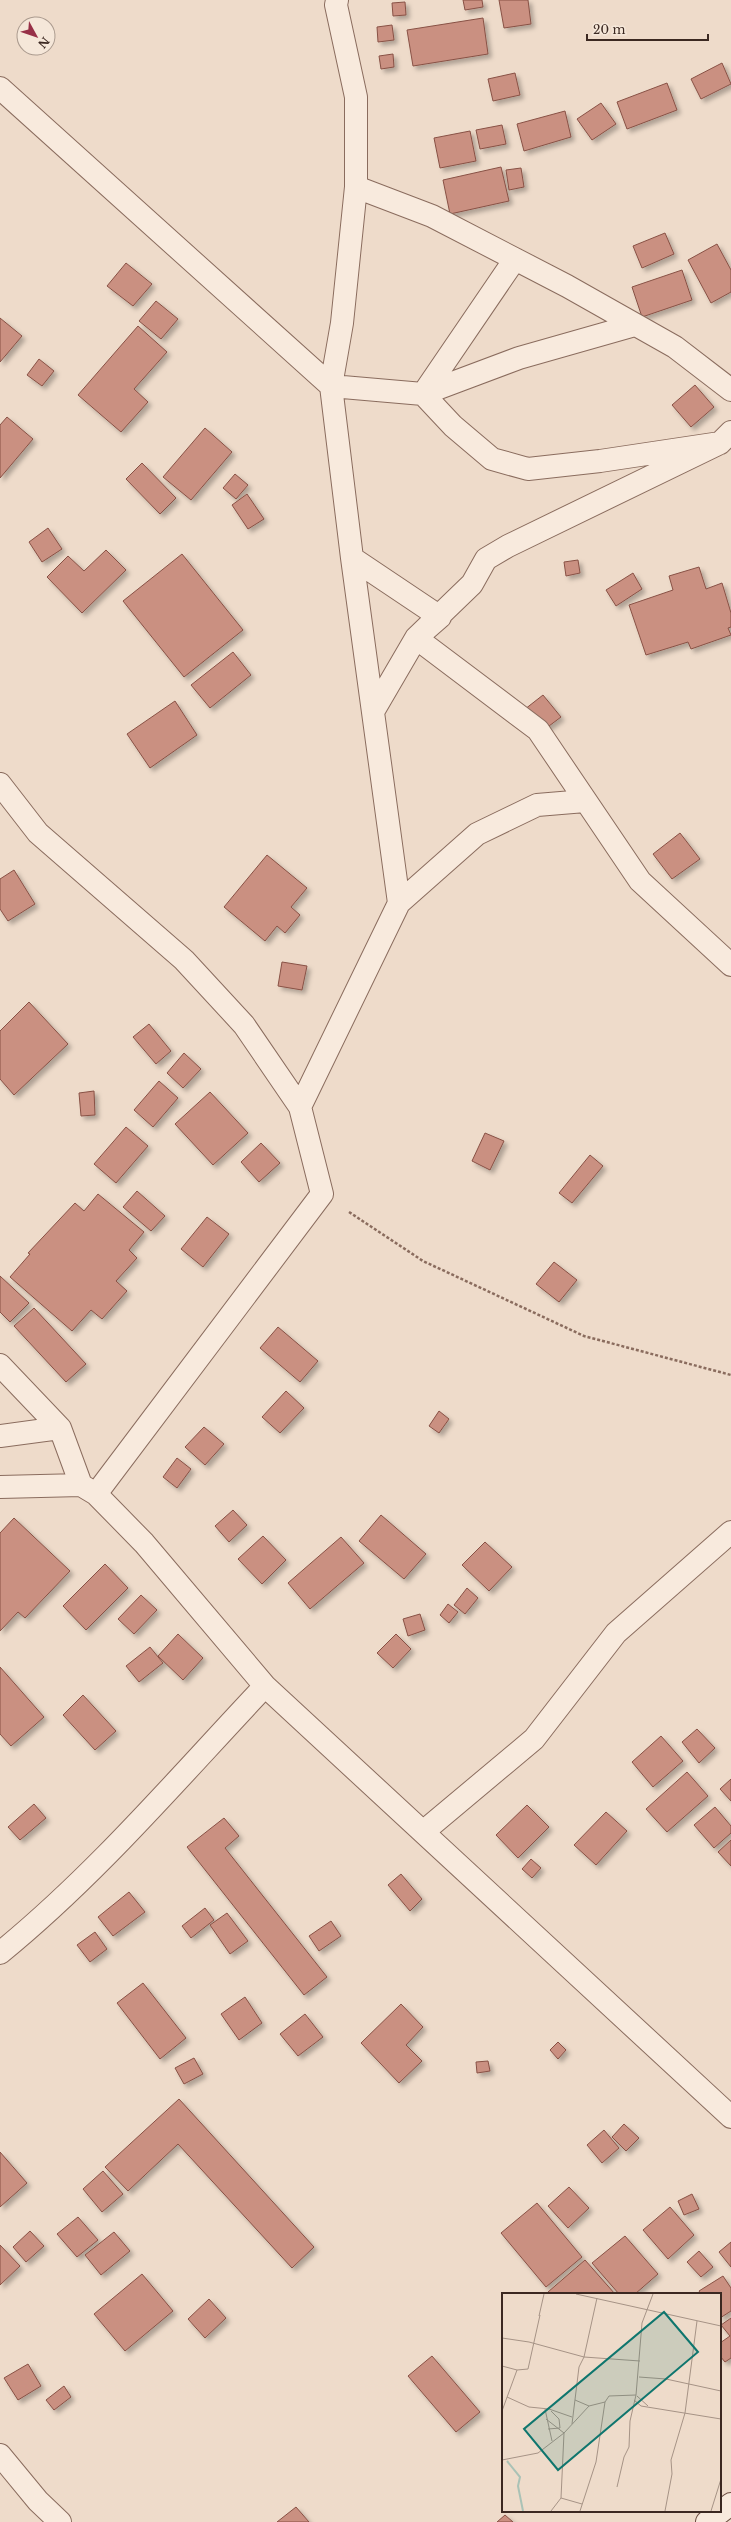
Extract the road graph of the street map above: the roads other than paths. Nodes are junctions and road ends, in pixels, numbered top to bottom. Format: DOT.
graph roads {
  1 [pos="337,0"];
  2 [pos="0,88"];
  3 [pos="356,186"];
  4 [pos="515,259"];
  5 [pos="635,325"];
  6 [pos="331,386"];
  7 [pos="731,390"];
  8 [pos="423,394"];
  9 [pos="725,437"];
  10 [pos="352,558"];
  11 [pos="416,638"];
  12 [pos="374,710"];
  13 [pos="0,784"];
  14 [pos="585,800"];
  15 [pos="399,903"];
  16 [pos="731,964"];
  17 [pos="300,1107"];
  18 [pos="0,1365"];
  19 [pos="60,1428"];
  20 [pos="0,1436"];
  21 [pos="0,1487"];
  22 [pos="88,1489"];
  23 [pos="731,1532"];
  24 [pos="265,1686"];
  25 [pos="423,1832"];
  26 [pos="0,1953"];
  27 [pos="731,2117"];
  28 [pos="0,2455"];
  29 [pos="731,2504"];
  30 [pos="720,2512"];
  31 [pos="721,2512"];
  32 [pos="60,2522"];
  33 [pos="707,2522"];
  1 -- 3 [label="street"];
  2 -- 6 [label="street"];
  3 -- 4 [label="street"];
  3 -- 6 [label="street"];
  4 -- 5 [label="street"];
  4 -- 8 [label="street"];
  5 -- 7 [label="street"];
  5 -- 8 [label="street"];
  6 -- 8 [label="street"];
  6 -- 10 [label="street"];
  8 -- 9 [label="street"];
  9 -- 11 [label="street"];
  10 -- 11 [label="street"];
  10 -- 12 [label="street"];
  11 -- 12 [label="street"];
  11 -- 14 [label="street"];
  12 -- 15 [label="street"];
  13 -- 17 [label="street"];
  14 -- 15 [label="street"];
  14 -- 16 [label="street"];
  15 -- 17 [label="street"];
  17 -- 22 [label="street"];
  18 -- 19 [label="street"];
  19 -- 20 [label="street"];
  19 -- 22 [label="street"];
  21 -- 22 [label="street"];
  22 -- 24 [label="street"];
  23 -- 25 [label="street"];
  24 -- 25 [label="street"];
  24 -- 26 [label="street"];
  25 -- 27 [label="street"];
  28 -- 32 [label="street"];
  29 -- 31 [label="street"];
  30 -- 33 [label="street"];
}
